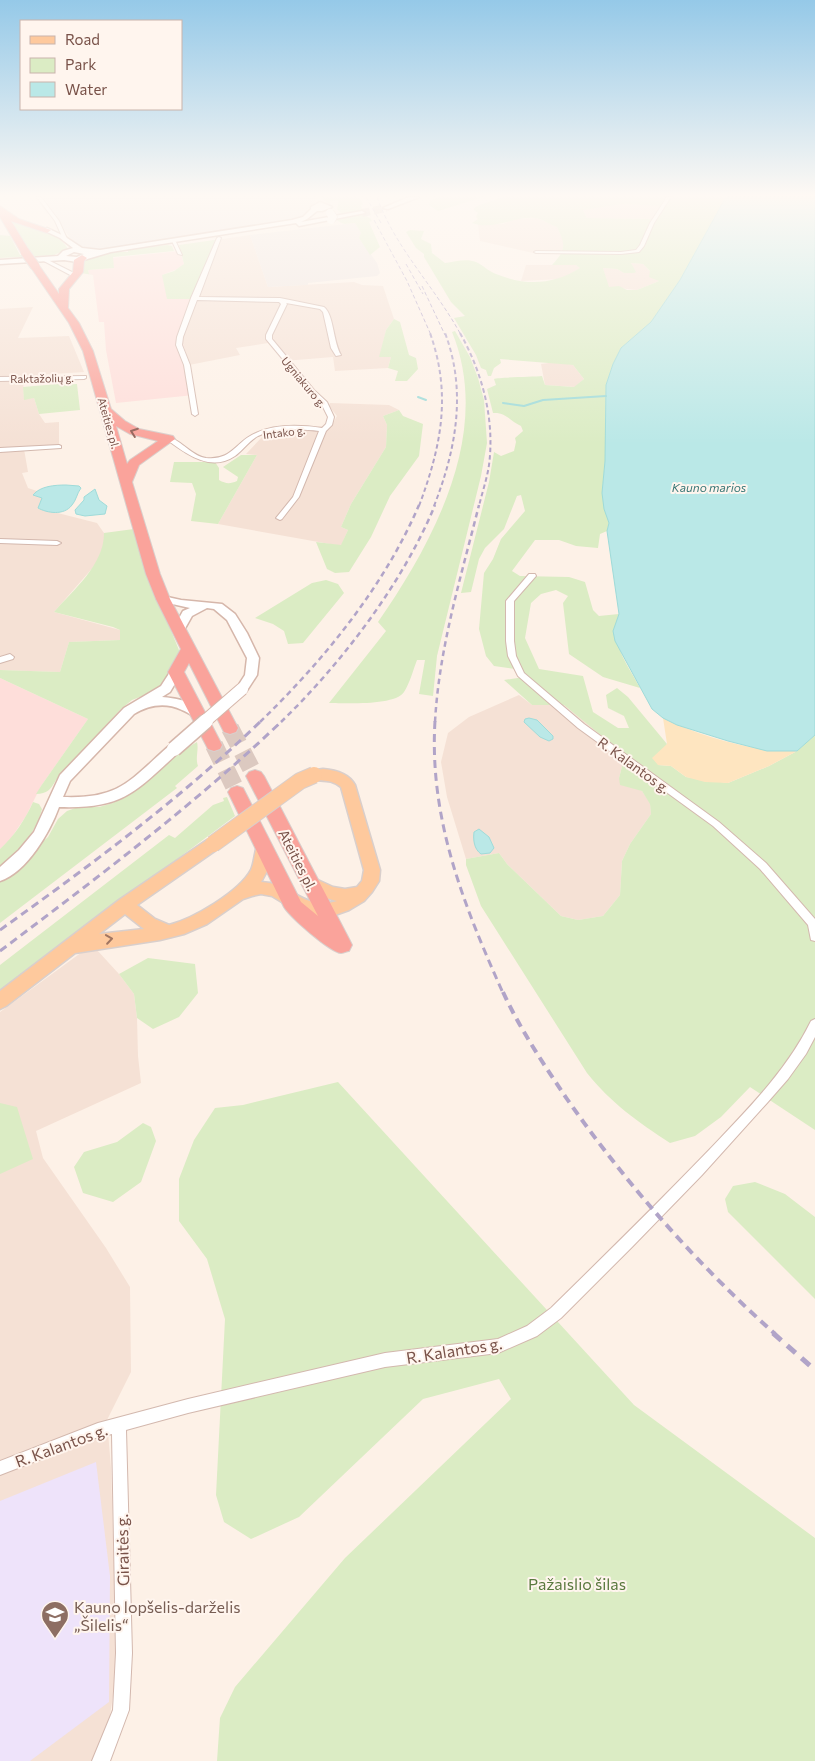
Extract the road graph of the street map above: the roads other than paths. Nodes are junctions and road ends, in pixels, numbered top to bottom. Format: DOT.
graph roads {
  1 [pos="44,279"];
  2 [pos="73,279"];
  3 [pos="202,279"];
  4 [pos="194,298"];
  5 [pos="280,300"];
  6 [pos="64,308"];
  7 [pos="338,356"];
  8 [pos="84,377"];
  9 [pos="0,378"];
  10 [pos="106,411"];
  11 [pos="195,414"];
  12 [pos="324,430"];
  13 [pos="165,442"];
  14 [pos="181,444"];
  15 [pos="59,447"];
  16 [pos="0,450"];
  17 [pos="126,482"];
  18 [pos="280,518"];
  19 [pos="0,541"];
  20 [pos="57,543"];
  21 [pos="532,576"];
  22 [pos="163,598"];
  23 [pos="207,604"];
  24 [pos="179,629"];
  25 [pos="189,648"];
  26 [pos="10,656"];
  27 [pos="0,660"];
  28 [pos="176,672"];
  29 [pos="142,703"];
  30 [pos="199,714"];
  31 [pos="230,728"];
  32 [pos="214,745"];
  33 [pos="255,776"];
  34 [pos="237,792"];
  35 [pos="53,802"];
  36 [pos="264,848"];
  37 [pos="0,875"];
  38 [pos="309,882"];
  39 [pos="364,891"];
  40 [pos="239,894"];
  41 [pos="286,894"];
  42 [pos="347,903"];
  43 [pos="126,905"];
  44 [pos="324,910"];
  45 [pos="814,921"];
  46 [pos="172,930"];
  47 [pos="815,937"];
  48 [pos="342,945"];
  49 [pos="63,953"];
  50 [pos="0,1001"];
  51 [pos="815,1024"];
  52 [pos="119,1424"];
  53 [pos="0,1468"];
  54 [pos="101,1761"];
  1 -- 6 [label="highway, Ateities pl., bridge"];
  2 -- 6 [label="highway"];
  3 -- 4 [label="street"];
  4 -- 5 [label="street"];
  4 -- 11 [label="street"];
  5 -- 7 [label="street"];
  5 -- 12 [label="street, Ugniakuro g."];
  6 -- 10 [label="highway, Ateities pl."];
  8 -- 9 [label="street, Raktažolių g."];
  13 -- 10 [label="highway, one-way"];
  10 -- 17 [label="highway, Ateities pl."];
  12 -- 14 [label="street, Intako g."];
  12 -- 18 [label="street, Ugniakuro g."];
  13 -- 14 [label="highway"];
  13 -- 17 [label="highway"];
  15 -- 16 [label="street"];
  17 -- 22 [label="highway, Ateities pl."];
  19 -- 20 [label="street"];
  21 -- 45 [label="street, R. Kalantos g."];
  22 -- 23 [label="street"];
  22 -- 24 [label="highway, Ateities pl."];
  23 -- 24 [label="street"];
  23 -- 35 [label="street, bridge"];
  24 -- 25 [label="highway, Ateities pl."];
  25 -- 28 [label="highway"];
  25 -- 31 [label="highway, Ateities pl."];
  26 -- 27 [label="street"];
  28 -- 29 [label="street"];
  28 -- 30 [label="highway"];
  29 -- 30 [label="street"];
  29 -- 35 [label="street"];
  30 -- 32 [label="highway"];
  33 -- 38 [label="highway, Ateities pl."];
  34 -- 36 [label="highway, Ateities pl."];
  35 -- 37 [label="street"];
  36 -- 40 [label="main road"];
  36 -- 41 [label="highway, Ateities pl."];
  38 -- 39 [label="main road"];
  38 -- 44 [label="highway, Ateities pl."];
  39 -- 42 [label="main road"];
  39 -- 43 [label="main road, bridge"];
  40 -- 41 [label="main road"];
  40 -- 46 [label="main road"];
  41 -- 44 [label="main road"];
  41 -- 48 [label="highway, Ateities pl."];
  42 -- 44 [label="main road"];
  42 -- 48 [label="main road"];
  43 -- 46 [label="main road"];
  43 -- 49 [label="main road"];
  44 -- 48 [label="highway, Ateities pl."];
  45 -- 47 [label="street, R. Kalantos g."];
  49 -- 46 [label="main road, one-way"];
  49 -- 50 [label="main road"];
  51 -- 52 [label="street, R. Kalantos g."];
  52 -- 53 [label="street, R. Kalantos g."];
  52 -- 54 [label="street, Giraitės g."];
}
